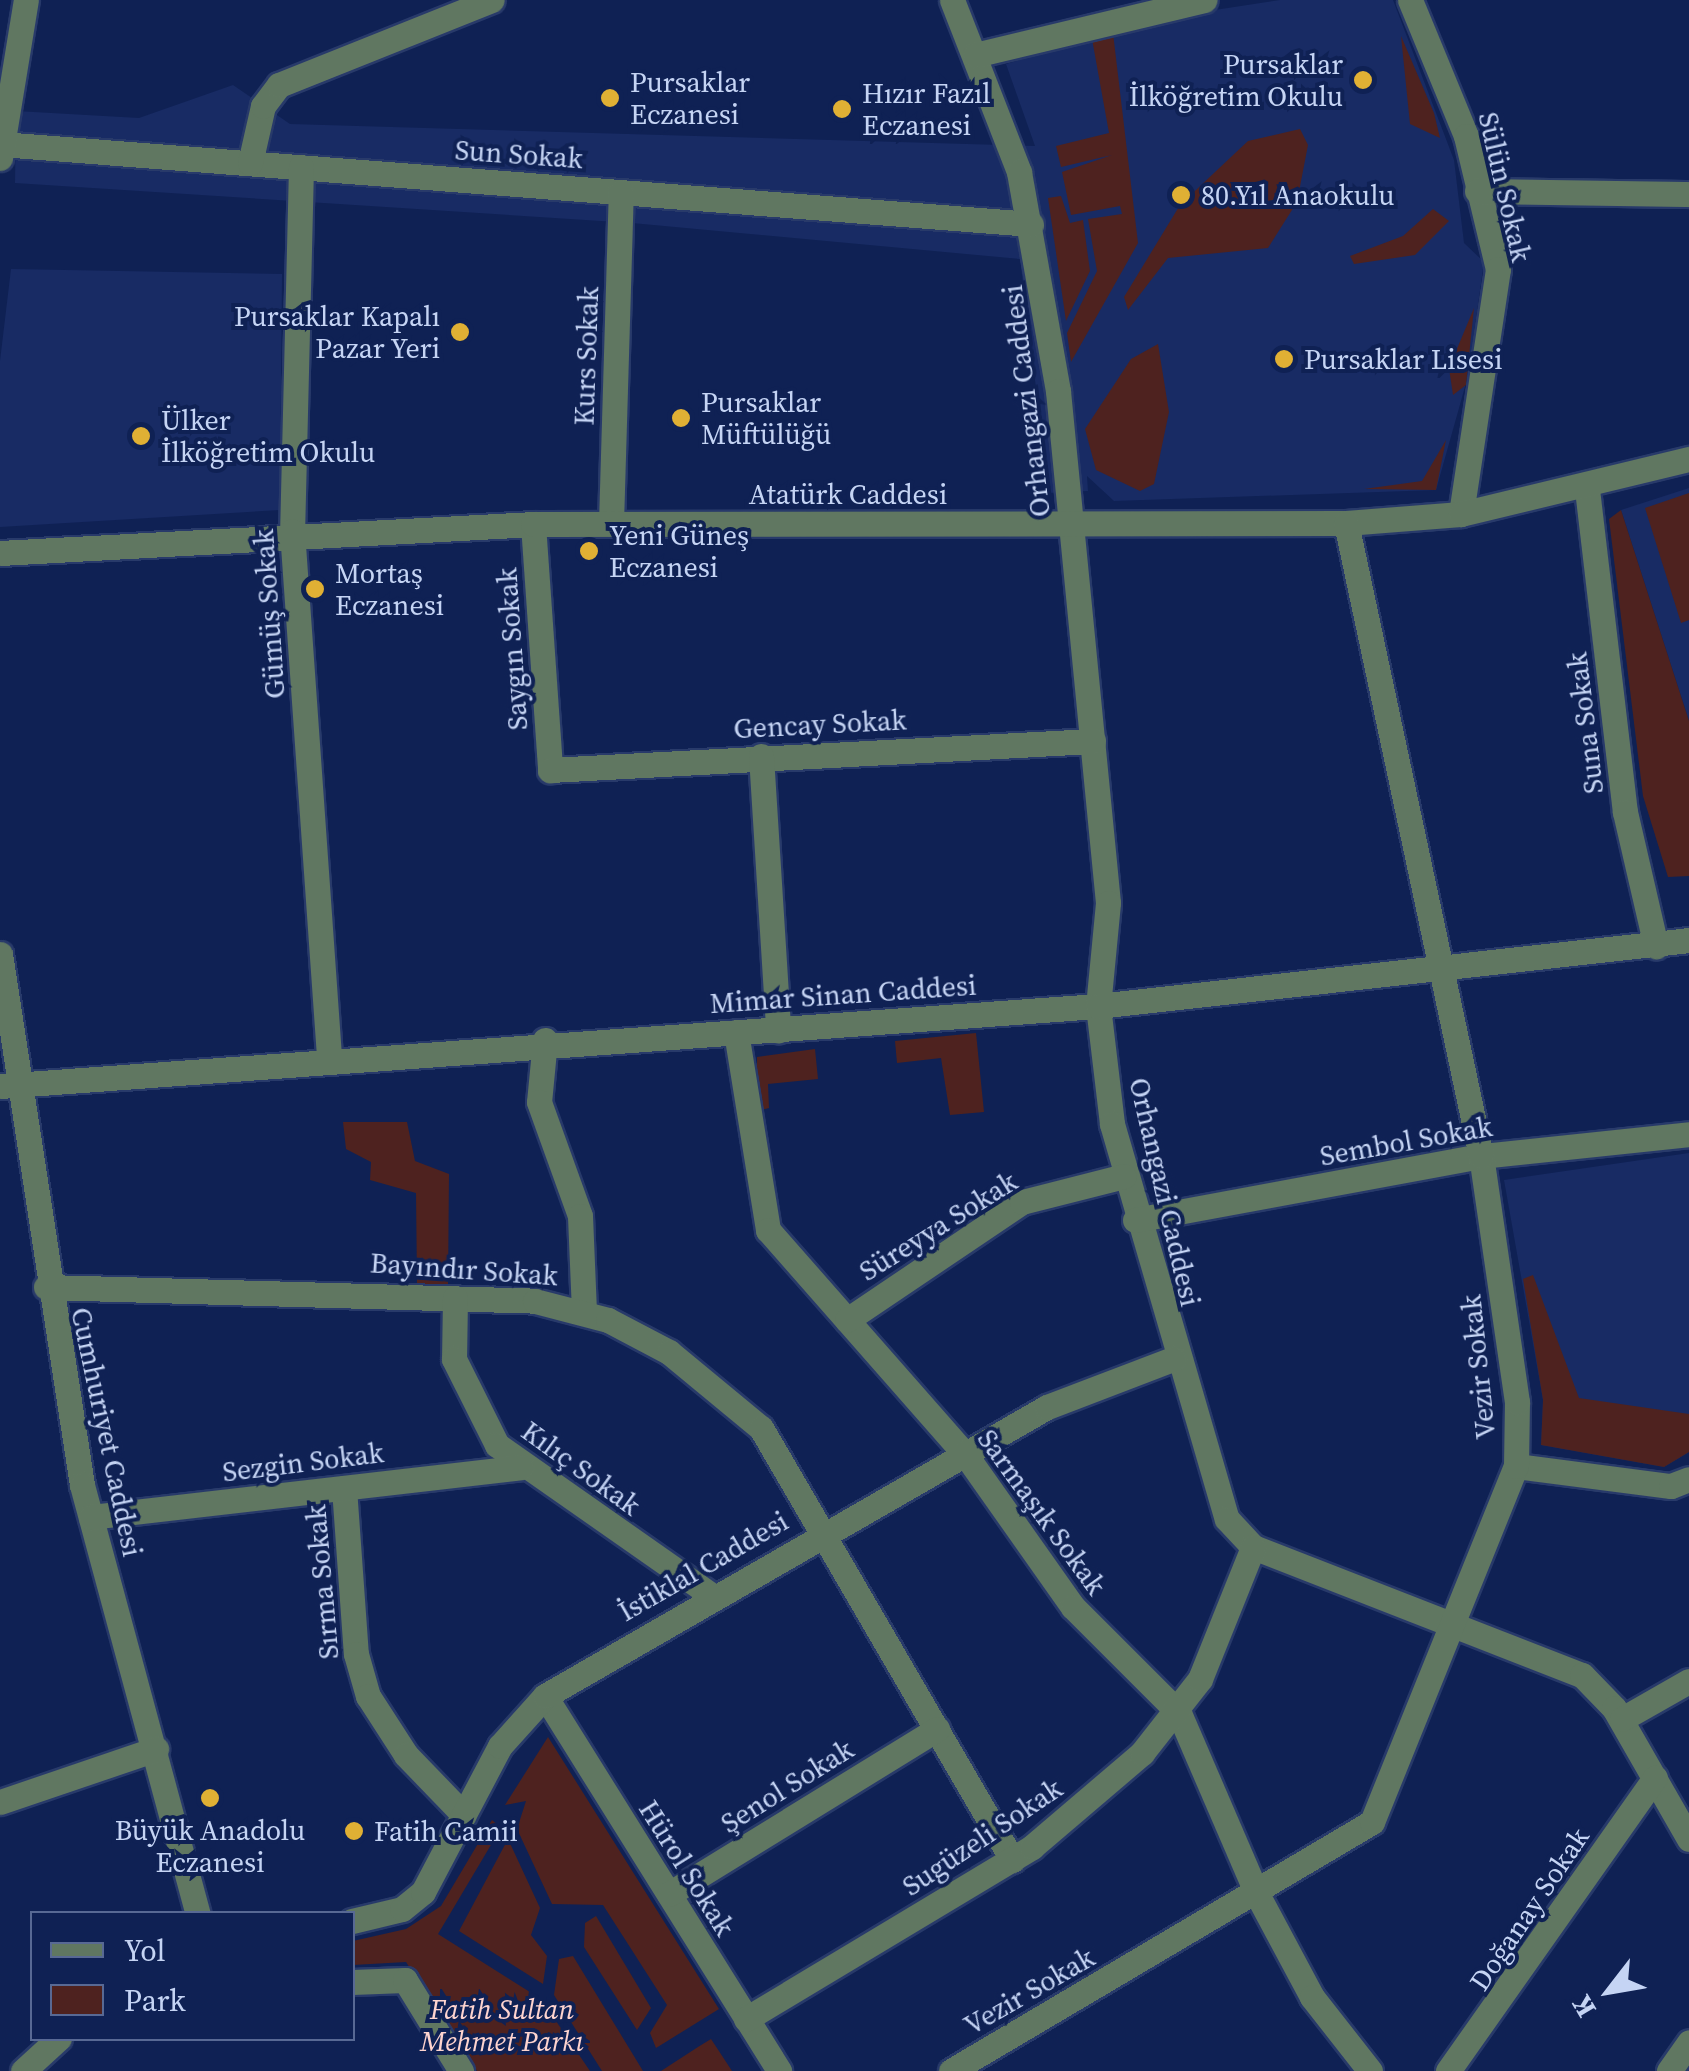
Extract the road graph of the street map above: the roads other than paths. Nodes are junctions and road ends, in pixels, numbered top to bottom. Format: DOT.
graph roads {
  1 [pos="26,0"];
  2 [pos="492,0"];
  3 [pos="952,0"];
  4 [pos="1410,0"];
  5 [pos="1197,1"];
  6 [pos="975,54"];
  7 [pos="1,151"];
  8 [pos="250,163"];
  9 [pos="301,167"];
  10 [pos="1478,191"];
  11 [pos="621,192"];
  12 [pos="1689,194"];
  13 [pos="1031,224"];
  14 [pos="1689,459"];
  15 [pos="1587,490"];
  16 [pos="1460,514"];
  17 [pos="611,522"];
  18 [pos="1346,523"];
  19 [pos="533,524"];
  20 [pos="1071,524"];
  21 [pos="292,531"];
  22 [pos="0,552"];
  23 [pos="1092,741"];
  24 [pos="761,756"];
  25 [pos="550,770"];
  26 [pos="1689,940"];
  27 [pos="1656,946"];
  28 [pos="0,954"];
  29 [pos="1438,971"];
  30 [pos="1098,1006"];
  31 [pos="778,1030"];
  32 [pos="736,1032"];
  33 [pos="545,1040"];
  34 [pos="330,1056"];
  35 [pos="9,1084"];
  36 [pos="1689,1134"];
  37 [pos="1481,1156"];
  38 [pos="1124,1176"];
  39 [pos="1135,1220"];
  40 [pos="46,1287"];
  41 [pos="455,1298"];
  42 [pos="584,1312"];
  43 [pos="847,1320"];
  44 [pos="1174,1358"];
  45 [pos="964,1454"];
  46 [pos="1516,1466"];
  47 [pos="521,1467"];
  48 [pos="1689,1479"];
  49 [pos="344,1488"];
  50 [pos="91,1517"];
  51 [pos="824,1531"];
  52 [pos="1254,1547"];
  53 [pos="711,1595"];
  54 [pos="1452,1625"];
  55 [pos="1689,1681"];
  56 [pos="545,1696"];
  57 [pos="1179,1713"];
  58 [pos="1622,1719"];
  59 [pos="937,1729"];
  60 [pos="156,1749"];
  61 [pos="1655,1778"];
  62 [pos="0,1802"];
  63 [pos="464,1815"];
  64 [pos="1689,1839"];
  65 [pos="1012,1860"];
  66 [pos="668,1894"];
  67 [pos="1257,1894"];
  68 [pos="197,1911"];
  69 [pos="355,1920"];
  70 [pos="355,1982"];
  71 [pos="746,2019"];
  72 [pos="56,2041"];
  73 [pos="1689,2042"];
  74 [pos="23,2071"];
  75 [pos="461,2071"];
  76 [pos="778,2071"];
  77 [pos="951,2071"];
  78 [pos="1370,2071"];
  79 [pos="1448,2071"];
  80 [pos="1669,2071"];
  1 -- 7 [label="street"];
  2 -- 8 [label="street"];
  3 -- 6 [label="street, Orhangazi Caddesi"];
  4 -- 10 [label="street, Sülün Sokak"];
  5 -- 6 [label="street"];
  6 -- 13 [label="street, Orhangazi Caddesi"];
  7 -- 8 [label="street, Sun Sokak"];
  8 -- 9 [label="street, Sun Sokak"];
  9 -- 11 [label="street, Sun Sokak"];
  9 -- 21 [label="street, Gümüş Sokak"];
  10 -- 12 [label="street"];
  10 -- 16 [label="street, Sülün Sokak"];
  11 -- 13 [label="street, Sun Sokak"];
  11 -- 17 [label="street, Kurs Sokak"];
  13 -- 20 [label="street, Orhangazi Caddesi"];
  14 -- 15 [label="street, Atatürk Caddesi"];
  15 -- 16 [label="street, Atatürk Caddesi"];
  15 -- 27 [label="street, Suna Sokak"];
  16 -- 18 [label="street, Atatürk Caddesi"];
  17 -- 19 [label="street, Atatürk Caddesi"];
  17 -- 20 [label="street, Atatürk Caddesi"];
  18 -- 20 [label="street, Atatürk Caddesi"];
  18 -- 29 [label="street, Vezir Sokak"];
  19 -- 21 [label="street, Atatürk Caddesi"];
  19 -- 25 [label="street, Saygın Sokak"];
  20 -- 23 [label="street, Orhangazi Caddesi"];
  21 -- 22 [label="street, Atatürk Caddesi"];
  21 -- 34 [label="street, Gümüş Sokak"];
  23 -- 24 [label="street, Gencay Sokak"];
  23 -- 30 [label="street, Orhangazi Caddesi"];
  24 -- 25 [label="street, Gencay Sokak"];
  24 -- 31 [label="street"];
  26 -- 27 [label="street, Mimar Sinan Caddesi"];
  27 -- 29 [label="street, Mimar Sinan Caddesi"];
  28 -- 35 [label="street, Cumhuriyet Caddesi"];
  29 -- 30 [label="street, Mimar Sinan Caddesi"];
  29 -- 37 [label="street, Vezir Sokak"];
  30 -- 31 [label="street, Mimar Sinan Caddesi"];
  30 -- 38 [label="street, Orhangazi Caddesi"];
  31 -- 32 [label="street, Mimar Sinan Caddesi"];
  32 -- 33 [label="street, Mimar Sinan Caddesi"];
  32 -- 43 [label="street, Sarmaşık Sokak"];
  33 -- 34 [label="street, Mimar Sinan Caddesi"];
  33 -- 42 [label="street"];
  34 -- 35 [label="street, Mimar Sinan Caddesi"];
  35 -- 40 [label="street, Cumhuriyet Caddesi"];
  36 -- 37 [label="street, Sembol Sokak"];
  37 -- 39 [label="street, Sembol Sokak"];
  37 -- 46 [label="street, Vezir Sokak"];
  38 -- 39 [label="street, Orhangazi Caddesi"];
  38 -- 43 [label="street, Süreyya Sokak"];
  39 -- 44 [label="street, Orhangazi Caddesi"];
  40 -- 41 [label="street, Bayındır Sokak"];
  40 -- 50 [label="street, Cumhuriyet Caddesi"];
  41 -- 42 [label="street, Bayındır Sokak"];
  41 -- 47 [label="street, Kılıç Sokak"];
  42 -- 51 [label="street, Bayındır Sokak"];
  43 -- 45 [label="street, Sarmaşık Sokak"];
  44 -- 45 [label="street, İstiklal Caddesi"];
  44 -- 52 [label="street, Orhangazi Caddesi"];
  45 -- 51 [label="street, İstiklal Caddesi"];
  45 -- 57 [label="street, Sarmaşık Sokak"];
  46 -- 48 [label="street"];
  46 -- 54 [label="street, Vezir Sokak"];
  47 -- 49 [label="street, Sezgin Sokak"];
  47 -- 53 [label="street, Kılıç Sokak"];
  49 -- 50 [label="street, Sezgin Sokak"];
  49 -- 63 [label="street, Sırma Sokak"];
  50 -- 60 [label="street, Cumhuriyet Caddesi"];
  51 -- 53 [label="street, İstiklal Caddesi"];
  51 -- 59 [label="street, Bayındır Sokak"];
  52 -- 54 [label="street, Orhangazi Caddesi"];
  52 -- 57 [label="street, Sugüzeli Sokak"];
  53 -- 56 [label="street, İstiklal Caddesi"];
  54 -- 58 [label="street, Orhangazi Caddesi"];
  54 -- 67 [label="street, Vezir Sokak"];
  55 -- 58 [label="street"];
  56 -- 63 [label="street, İstiklal Caddesi"];
  56 -- 66 [label="street, Hürol Sokak"];
  57 -- 65 [label="street, Sugüzeli Sokak"];
  57 -- 67 [label="street, Sarmaşık Sokak"];
  58 -- 61 [label="street, Orhangazi Caddesi"];
  59 -- 65 [label="street, Bayındır Sokak"];
  59 -- 66 [label="street, Şenol Sokak"];
  60 -- 62 [label="street"];
  60 -- 68 [label="street, Cumhuriyet Caddesi"];
  61 -- 64 [label="street, Orhangazi Caddesi"];
  61 -- 79 [label="street, Doğanay Sokak"];
  63 -- 69 [label="street, İstiklal Caddesi"];
  65 -- 71 [label="street, Sugüzeli Sokak"];
  66 -- 71 [label="street, Hürol Sokak"];
  67 -- 77 [label="street, Vezir Sokak"];
  67 -- 78 [label="street, Sarmaşık Sokak"];
  70 -- 75 [label="street"];
  71 -- 76 [label="street, Hürol Sokak"];
  72 -- 74 [label="street"];
  73 -- 80 [label="street"];
}
